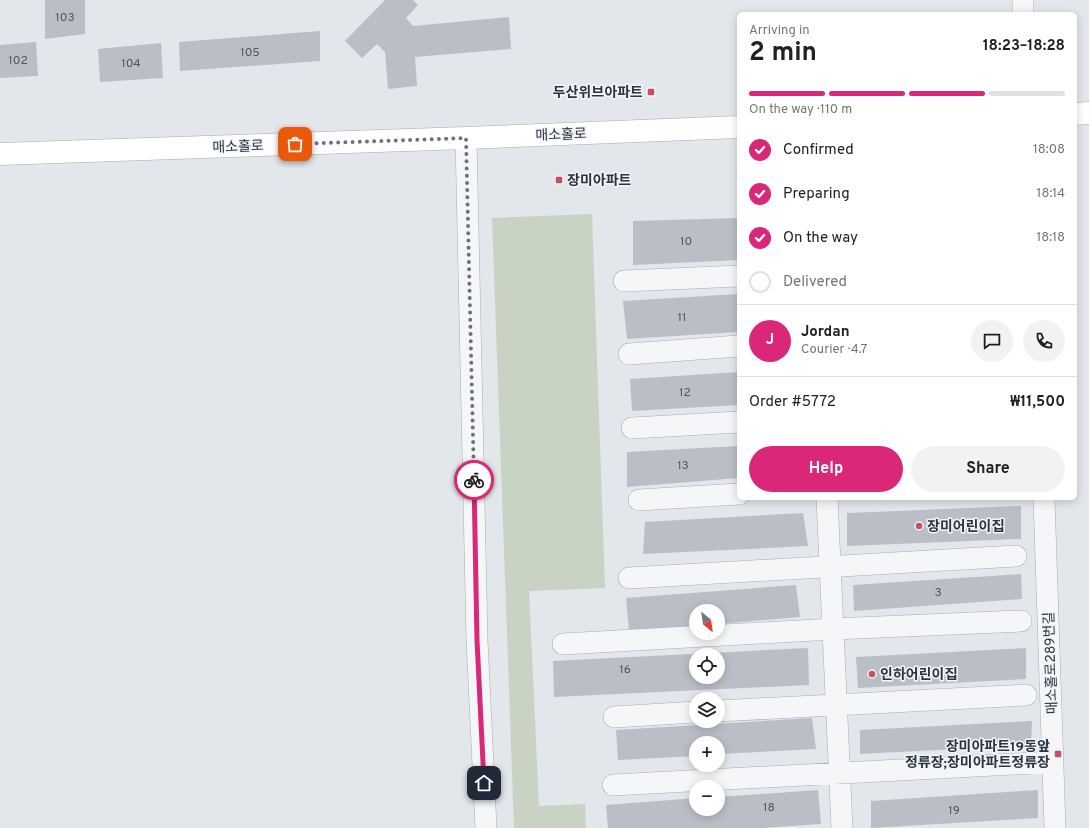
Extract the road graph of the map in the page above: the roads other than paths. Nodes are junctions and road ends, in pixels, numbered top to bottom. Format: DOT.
graph roads {
  1 [pos="1023,0"];
  2 [pos="1023,12"];
  3 [pos="1089,113"];
  4 [pos="1077,114"];
  5 [pos="737,127"];
  6 [pos="466,138"];
  7 [pos="0,154"];
  8 [pos="737,276"];
  9 [pos="624,281"];
  10 [pos="737,346"];
  11 [pos="629,354"];
  12 [pos="737,422"];
  13 [pos="632,428"];
  14 [pos="737,494"];
  15 [pos="639,500"];
  16 [pos="827,500"];
  17 [pos="1044,500"];
  18 [pos="1016,556"];
  19 [pos="830,566"];
  20 [pos="629,578"];
  21 [pos="1020,622"];
  22 [pos="833,630"];
  23 [pos="563,644"];
  24 [pos="1026,695"];
  25 [pos="836,704"];
  26 [pos="725,711"];
  27 [pos="689,712"];
  28 [pos="614,717"];
  29 [pos="1053,762"];
  30 [pos="839,774"];
  31 [pos="613,785"];
  32 [pos="486,828"];
  33 [pos="842,828"];
  34 [pos="1055,828"];
  1 -- 2 [label="street"];
  3 -- 4 [label="main road"];
  5 -- 6 [label="main road, 매소홀로"];
  6 -- 7 [label="main road, 매소홀로"];
  6 -- 32 [label="street"];
  8 -- 9 [label="street"];
  10 -- 11 [label="street"];
  12 -- 13 [label="street"];
  14 -- 15 [label="street"];
  16 -- 19 [label="street"];
  17 -- 29 [label="street, 매소홀로289번길"];
  18 -- 19 [label="street"];
  19 -- 20 [label="street"];
  19 -- 22 [label="street"];
  21 -- 22 [label="street"];
  22 -- 23 [label="street"];
  22 -- 25 [label="street"];
  24 -- 25 [label="street"];
  25 -- 26 [label="street"];
  25 -- 30 [label="street"];
  27 -- 28 [label="street"];
  29 -- 30 [label="street"];
  29 -- 34 [label="street, 매소홀로289번길"];
  30 -- 31 [label="street"];
  30 -- 33 [label="street"];
}
